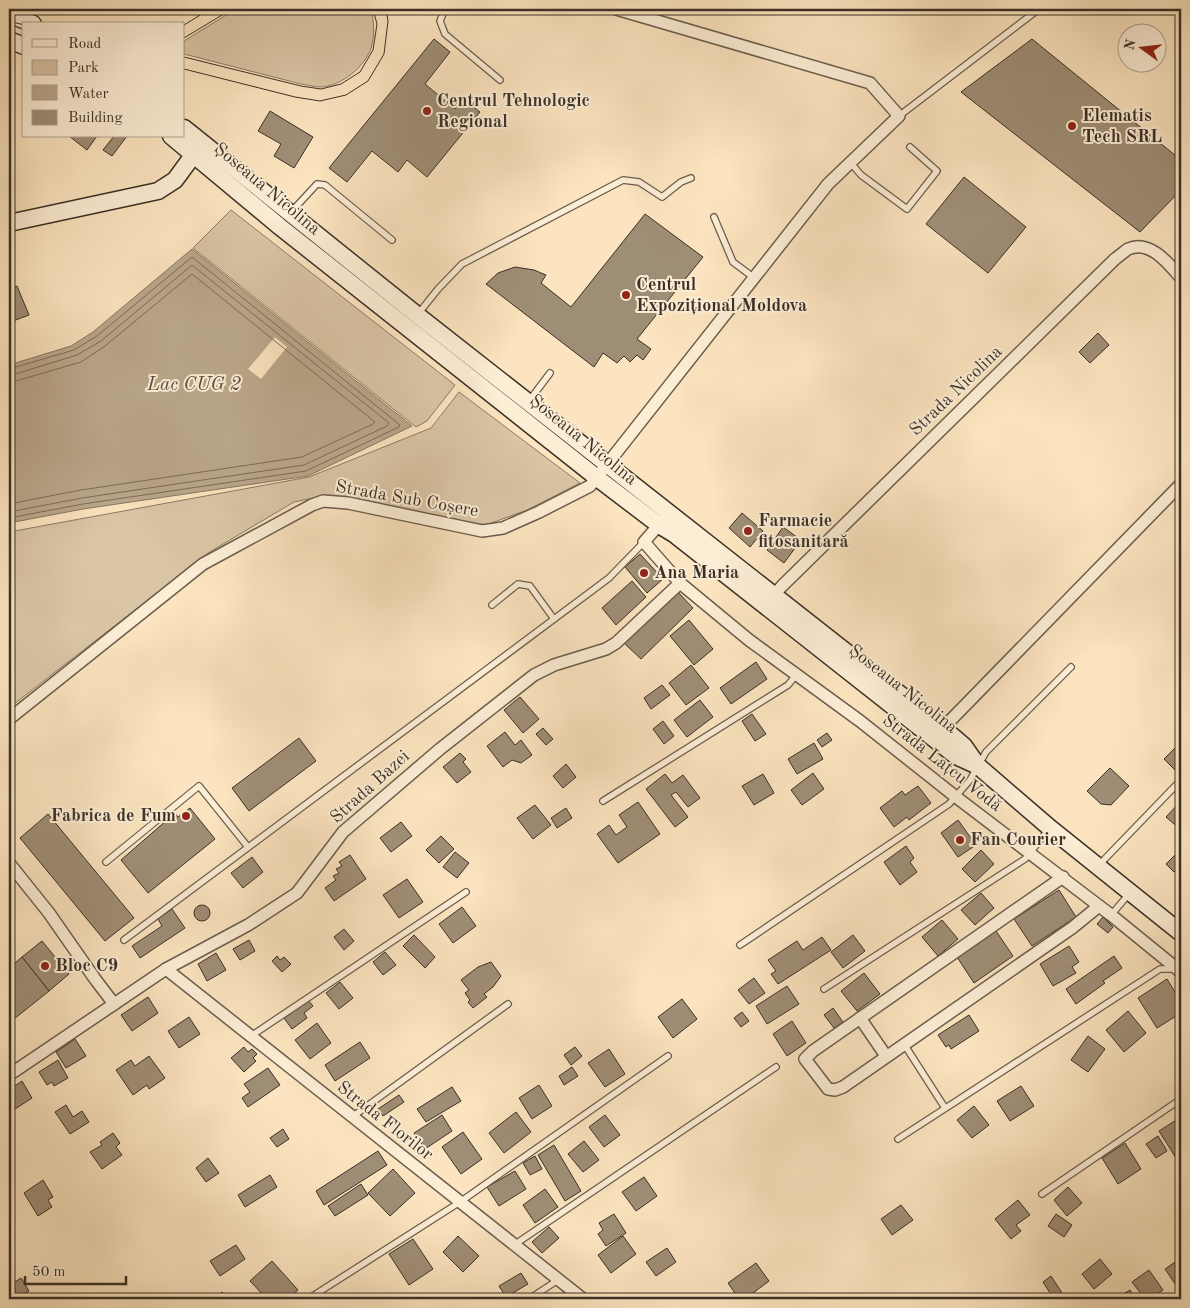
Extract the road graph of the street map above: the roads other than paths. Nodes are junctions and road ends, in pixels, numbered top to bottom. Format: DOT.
graph roads {
  1 [pos="445,9"];
  2 [pos="616,9"];
  3 [pos="1039,9"];
  4 [pos="638,12"];
  5 [pos="9,14"];
  6 [pos="28,22"];
  7 [pos="9,40"];
  8 [pos="22,45"];
  9 [pos="500,80"];
  10 [pos="899,116"];
  11 [pos="185,130"];
  12 [pos="175,138"];
  13 [pos="910,147"];
  14 [pos="198,149"];
  15 [pos="850,162"];
  16 [pos="691,178"];
  17 [pos="714,217"];
  18 [pos="284,220"];
  19 [pos="9,223"];
  20 [pos="392,240"];
  21 [pos="753,277"];
  22 [pos="1181,278"];
  23 [pos="412,321"];
  24 [pos="550,373"];
  25 [pos="523,408"];
  26 [pos="607,463"];
  27 [pos="596,477"];
  28 [pos="1181,484"];
  29 [pos="668,512"];
  30 [pos="659,525"];
  31 [pos="644,542"];
  32 [pos="680,583"];
  33 [pos="770,600"];
  34 [pos="492,605"];
  35 [pos="554,619"];
  36 [pos="1072,666"];
  37 [pos="797,674"];
  38 [pos="9,719"];
  39 [pos="943,728"];
  40 [pos="978,766"];
  41 [pos="1181,780"];
  42 [pos="956,797"];
  43 [pos="603,801"];
  44 [pos="1050,828"];
  45 [pos="248,847"];
  46 [pos="1031,852"];
  47 [pos="9,862"];
  48 [pos="106,862"];
  49 [pos="1097,867"];
  50 [pos="1063,877"];
  51 [pos="466,892"];
  52 [pos="1130,893"];
  53 [pos="1099,906"];
  54 [pos="1111,915"];
  55 [pos="1181,933"];
  56 [pos="124,940"];
  57 [pos="740,945"];
  58 [pos="1180,968"];
  59 [pos="166,969"];
  60 [pos="824,989"];
  61 [pos="114,1004"];
  62 [pos="508,1004"];
  63 [pos="860,1018"];
  64 [pos="250,1036"];
  65 [pos="904,1044"];
  66 [pos="668,1056"];
  67 [pos="886,1056"];
  68 [pos="776,1067"];
  69 [pos="9,1075"];
  70 [pos="1181,1099"];
  71 [pos="945,1108"];
  72 [pos="352,1116"];
  73 [pos="898,1140"];
  74 [pos="1042,1194"];
  75 [pos="460,1202"];
  76 [pos="514,1245"];
  77 [pos="558,1280"];
  78 [pos="308,1299"];
  79 [pos="528,1299"];
  80 [pos="583,1299"];
  1 -- 9 [label="lane"];
  2 -- 4 [label="street"];
  3 -- 10 [label="lane"];
  4 -- 10 [label="street"];
  5 -- 6 [label="main road"];
  7 -- 8 [label="main road"];
  10 -- 15 [label="street, Strada Sub Coșere"];
  11 -- 14 [label="main road, Șoseaua Nicolina"];
  12 -- 14 [label="main road, Șoseaua Nicolina"];
  13 -- 15 [label="lane"];
  14 -- 18 [label="main road, Șoseaua Nicolina"];
  14 -- 19 [label="main road"];
  15 -- 21 [label="street, Strada Sub Coșere"];
  16 -- 23 [label="lane"];
  17 -- 21 [label="lane"];
  18 -- 20 [label="lane"];
  18 -- 23 [label="main road, Șoseaua Nicolina"];
  21 -- 26 [label="street, Strada Sub Coșere"];
  22 -- 33 [label="street, Strada Nicolina"];
  23 -- 25 [label="main road, Șoseaua Nicolina"];
  24 -- 25 [label="lane"];
  25 -- 26 [label="main road, Șoseaua Nicolina"];
  25 -- 27 [label="main road, Șoseaua Nicolina"];
  26 -- 27 [label="street, Strada Sub Coșere"];
  26 -- 29 [label="main road, Șoseaua Nicolina"];
  27 -- 30 [label="main road, Șoseaua Nicolina"];
  27 -- 38 [label="street, Strada Sub Coșere"];
  28 -- 39 [label="street"];
  29 -- 30 [label="street"];
  29 -- 33 [label="main road, Șoseaua Nicolina"];
  30 -- 31 [label="street"];
  30 -- 33 [label="main road, Șoseaua Nicolina"];
  31 -- 32 [label="street"];
  31 -- 35 [label="lane"];
  32 -- 37 [label="street, Strada Lațcu Vodă"];
  32 -- 59 [label="street, Strada Bazei"];
  33 -- 39 [label="main road, Șoseaua Nicolina"];
  33 -- 40 [label="main road, Șoseaua Nicolina"];
  34 -- 35 [label="lane"];
  35 -- 45 [label="lane"];
  36 -- 40 [label="lane"];
  37 -- 42 [label="street, Strada Lațcu Vodă"];
  37 -- 43 [label="lane"];
  39 -- 40 [label="main road, Șoseaua Nicolina"];
  40 -- 42 [label="lane"];
  40 -- 44 [label="main road, Șoseaua Nicolina"];
  41 -- 49 [label="lane"];
  42 -- 46 [label="street, Strada Lațcu Vodă"];
  42 -- 57 [label="lane"];
  44 -- 46 [label="lane"];
  44 -- 49 [label="main road, Șoseaua Nicolina"];
  45 -- 48 [label="lane"];
  45 -- 56 [label="lane"];
  46 -- 50 [label="street, Strada Lațcu Vodă"];
  46 -- 60 [label="lane"];
  47 -- 61 [label="street"];
  49 -- 52 [label="main road, Șoseaua Nicolina"];
  50 -- 53 [label="street, Strada Lațcu Vodă"];
  50 -- 63 [label="street"];
  51 -- 64 [label="lane"];
  52 -- 54 [label="lane"];
  52 -- 55 [label="main road, Șoseaua Nicolina"];
  53 -- 54 [label="street, Strada Lațcu Vodă"];
  53 -- 65 [label="street"];
  54 -- 58 [label="street, Strada Lațcu Vodă"];
  58 -- 71 [label="lane"];
  59 -- 61 [label="street, Strada Bazei"];
  59 -- 64 [label="street, Strada Florilor"];
  61 -- 69 [label="street, Strada Bazei"];
  62 -- 72 [label="lane"];
  63 -- 67 [label="street"];
  63 -- 67 [label="street"];
  64 -- 72 [label="street, Strada Florilor"];
  65 -- 67 [label="street"];
  65 -- 71 [label="lane"];
  66 -- 75 [label="lane"];
  68 -- 76 [label="lane"];
  70 -- 74 [label="lane"];
  71 -- 73 [label="lane"];
  72 -- 75 [label="street, Strada Florilor"];
  75 -- 76 [label="street, Strada Florilor"];
  75 -- 78 [label="lane"];
  76 -- 77 [label="street, Strada Florilor"];
  77 -- 79 [label="lane"];
  77 -- 80 [label="street, Strada Florilor"];
}
